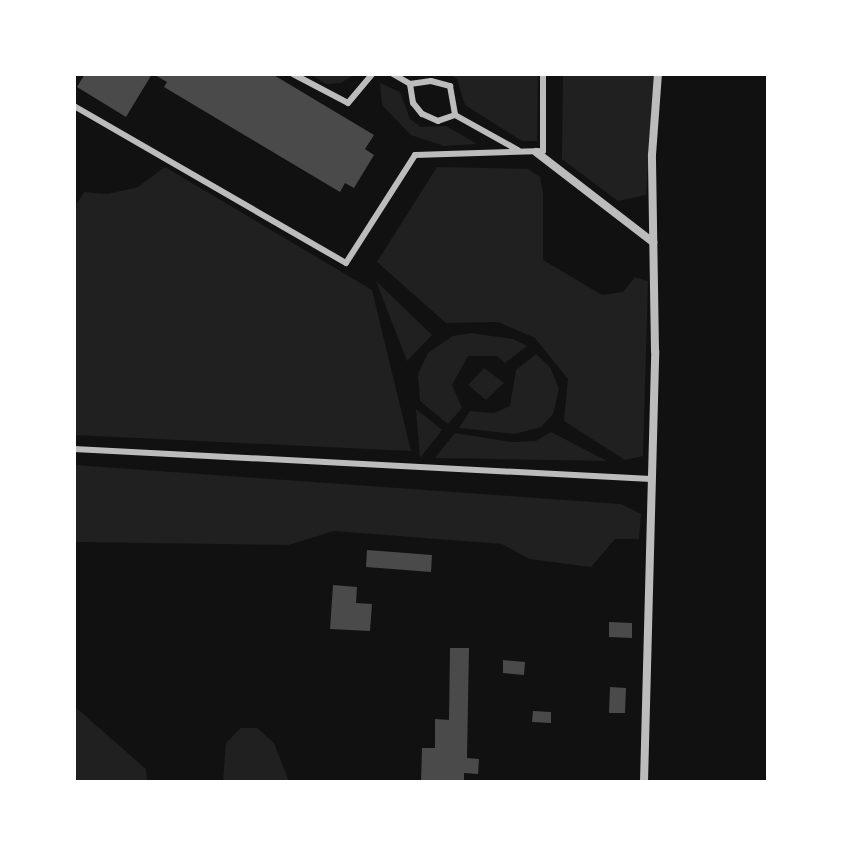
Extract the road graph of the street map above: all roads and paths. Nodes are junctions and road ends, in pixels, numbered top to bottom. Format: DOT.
graph roads {
  1 [pos="293,74"];
  2 [pos="372,74"];
  3 [pos="393,74"];
  4 [pos="543,74"];
  5 [pos="658,74"];
  6 [pos="410,84"];
  7 [pos="74,106"];
  8 [pos="455,115"];
  9 [pos="521,152"];
  10 [pos="536,152"];
  11 [pos="653,242"];
  12 [pos="74,449"];
  13 [pos="651,479"];
  14 [pos="644,782"];
  1 -- 2 [label="lane"];
  3 -- 6 [label="lane"];
  4 -- 10 [label="lane"];
  5 -- 11 [label="street"];
  6 -- 8 [label="lane"];
  6 -- 8 [label="lane"];
  7 -- 9 [label="lane"];
  8 -- 9 [label="lane"];
  9 -- 10 [label="lane"];
  10 -- 11 [label="street"];
  11 -- 13 [label="street"];
  12 -- 13 [label="lane"];
  13 -- 14 [label="street"];
}
